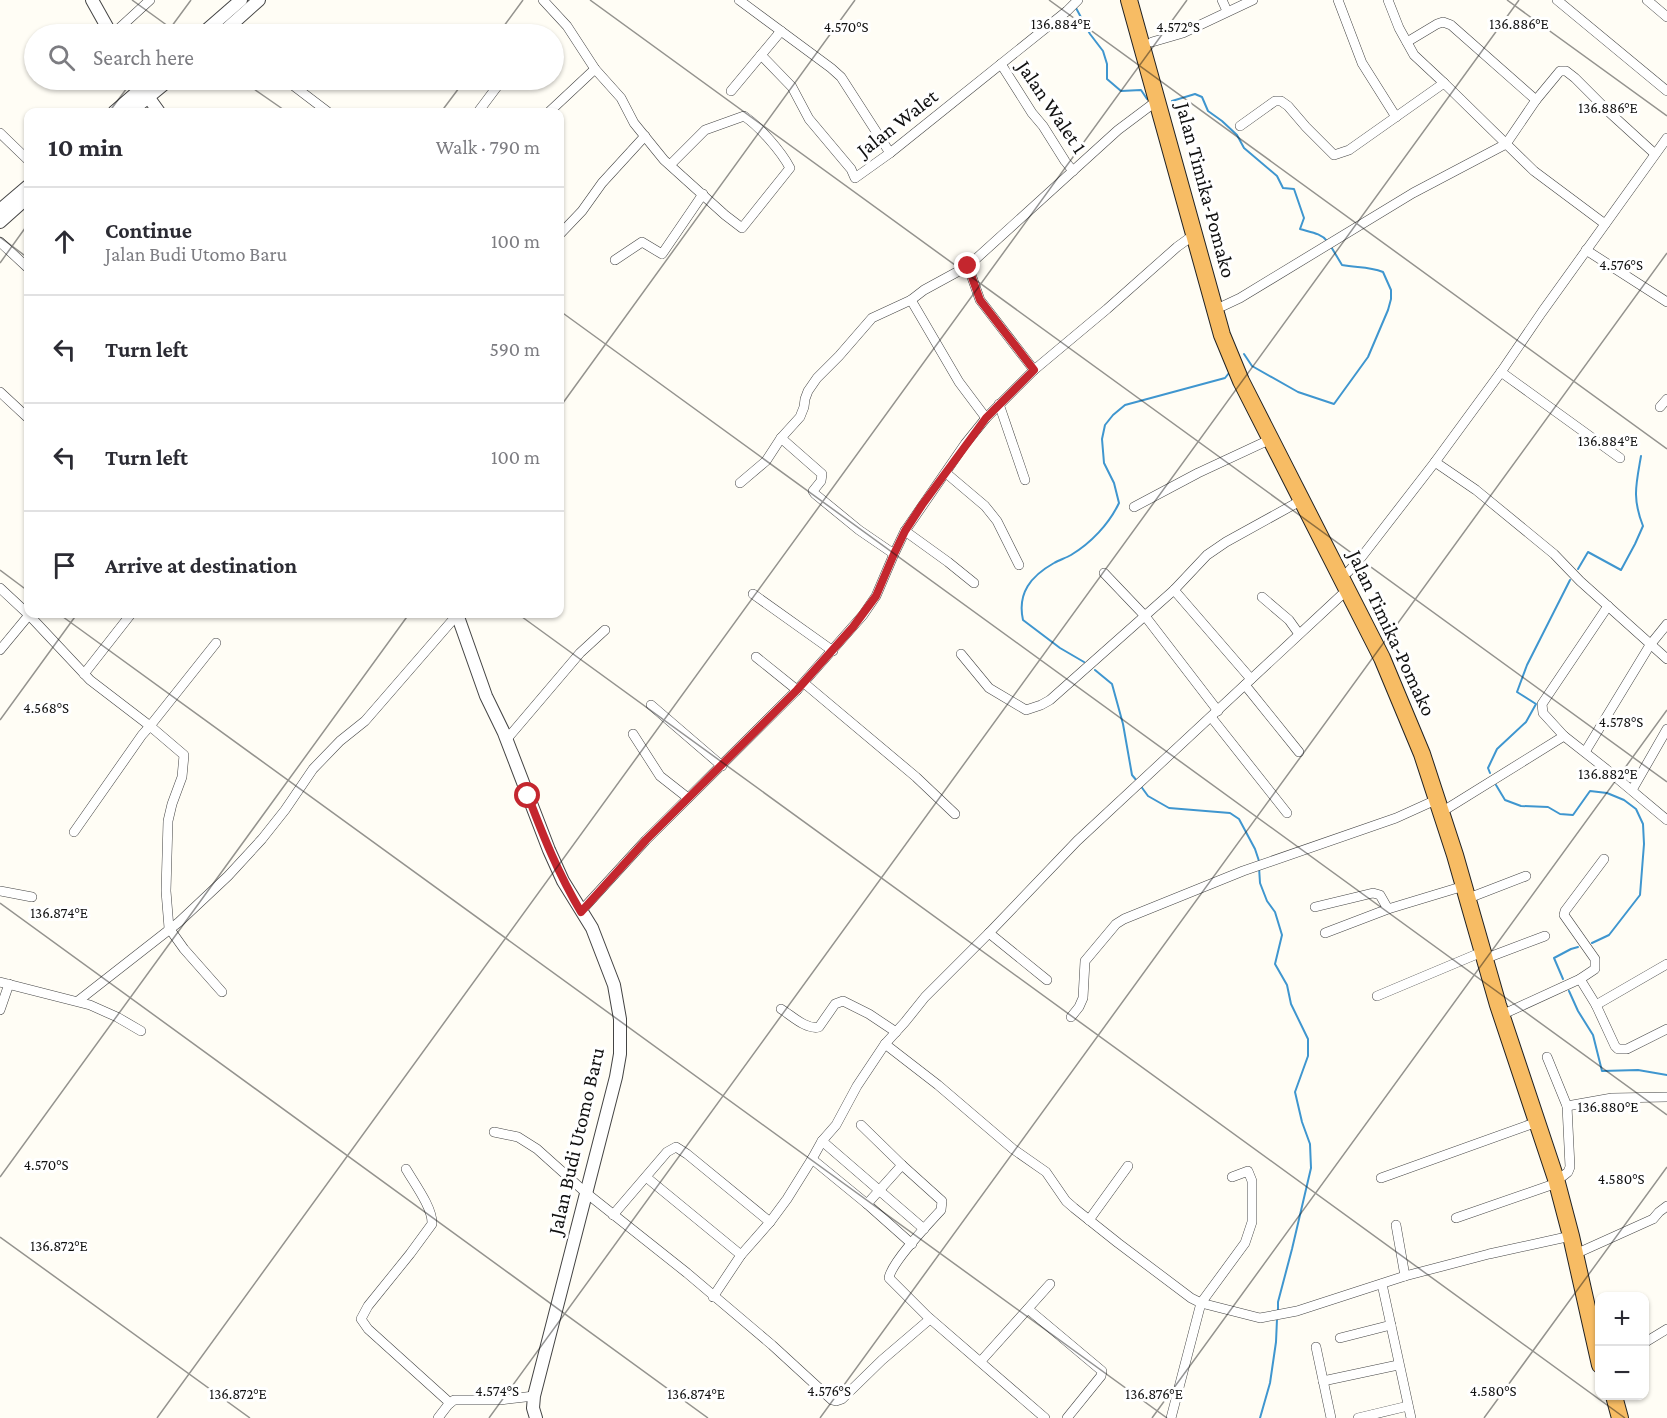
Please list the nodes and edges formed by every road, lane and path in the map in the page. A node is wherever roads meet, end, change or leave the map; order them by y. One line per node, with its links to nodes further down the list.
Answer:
1 (92, 0): 18 (street)
2 (150, 0): 19 (street)
3 (241, 0): 20 (street)
4 (259, 0): 21 (street)
5 (543, 0): 27 (street)
6 (739, 0): 22 (street)
7 (1078, 0): 26 (street, Jalan Walet)
8 (1129, 0): 36 (highway, Jalan Timika-Pomako)
9 (1139, 0): 23 (highway, Jalan Timika-Pomako)
10 (1222, 0): 16 (street)
11 (1253, 0): 16 (street)
12 (1338, 0): 44 (street)
13 (1388, 0): 24 (street)
14 (1557, 0): 35 (street)
15 (1647, 0): 17 (street)
16 (1227, 11): 23 (street)
17 (1667, 17)
18 (106, 24)
19 (123, 24)
20 (213, 24)
21 (236, 24)
22 (781, 31): 25 (street); 51 (street)
23 (1152, 42): 48 (highway, Jalan Timika-Pomako)
24 (1407, 42): 28 (street); 37 (street)
25 (761, 55): 34 (street); 51 (street, Jalan Walet)
26 (1001, 64): 51 (street, Jalan Walet); 55 (street, Jalan Walet 1)
27 (595, 69): 43 (street); 47 (street)
28 (1444, 84): 44 (street); 50 (street)
29 (139, 90): 38 (street)
30 (142, 90): 39 (street)
31 (146, 90): 40 (street)
32 (299, 90): 41 (street)
33 (494, 90): 42 (street)
34 (731, 91)
35 (1667, 91)
36 (1158, 100): 48 (highway, Jalan Timika-Pomako); 55 (street)
37 (1536, 100): 50 (street); 52 (street)
38 (119, 108)
39 (132, 108)
40 (157, 108)
41 (322, 108)
42 (481, 108)
43 (553, 108)
44 (1396, 117): 45 (street)
45 (1240, 126)
46 (0, 133): 53 (street)
47 (645, 136): 54 (street); 62 (street)
48 (1172, 136): 63 (highway, Jalan Timika-Pomako); 71 (highway, Jalan Timika-Pomako)
49 (1667, 138): 52 (street)
50 (1506, 144): 61 (street); 71 (street)
51 (890, 153)
52 (1655, 154): 61 (street)
53 (24, 156)
54 (670, 165): 57 (street); 57 (street)
55 (1073, 171): 68 (street)
56 (24, 194): 59 (street)
57 (703, 194): 66 (street)
58 (24, 195): 60 (street)
59 (1, 206)
60 (0, 222)
61 (1605, 224): 65 (street)
62 (564, 230)
63 (1195, 234): 72 (street); 81 (highway, Jalan Timika-Pomako)
64 (0, 243): 67 (street)
65 (1586, 250): 70 (street); 73 (street)
66 (615, 260)
67 (24, 264)
68 (968, 266): 69 (street); 72 (street)
69 (910, 300): 79 (street); 80 (street)
70 (1667, 302)
71 (1223, 306): 92 (highway, Jalan Timika-Pomako)
72 (1034, 370): 76 (street)
73 (1501, 372): 82 (street); 83 (street)
74 (0, 392): 78 (street)
75 (1667, 399): 77 (street)
76 (999, 404): 79 (street); 85 (street)
77 (1660, 407)
78 (24, 414)
79 (986, 418): 84 (street)
80 (781, 438): 86 (street); 90 (street)
81 (1271, 439): 87 (highway, Jalan Timika-Pomako); 88 (street)
82 (1620, 458)
83 (1435, 462): 92 (street); 100 (street)
84 (946, 473): 89 (street); 91 (street)
85 (1026, 480)
86 (740, 483)
87 (1302, 500): 96 (highway, Jalan Timika-Pomako); 97 (street)
88 (1134, 507)
89 (905, 531): 90 (street); 94 (street)
90 (894, 554): 114 (street)
91 (1019, 565)
92 (1348, 572): 133 (highway, Jalan Timika-Pomako)
93 (1104, 573): 102 (street)
94 (974, 583)
95 (0, 588): 101 (street)
96 (1348, 589): 110 (street); 133 (highway, Jalan Timika-Pomako)
97 (1174, 590): 102 (street); 119 (street)
98 (753, 594): 114 (street)
99 (1262, 597): 110 (street)
100 (1608, 606): 112 (street); 126 (street)
101 (24, 610)
102 (1145, 616): 115 (street); 122 (street)
103 (27, 618): 113 (street)
104 (32, 618): 118 (street)
105 (128, 618): 118 (street)
106 (454, 618): 146 (street)
107 (458, 618): 127 (street, Jalan Budi Utomo Baru)
108 (1667, 624): 112 (street)
109 (605, 630): 127 (street)
110 (1299, 634): 119 (street)
111 (216, 643): 123 (street)
112 (1650, 645): 117 (street); 129 (street)
113 (0, 650)
114 (833, 651): 120 (street)
115 (961, 654)
116 (756, 657): 120 (street)
117 (1667, 659)
118 (84, 674): 123 (street)
119 (1248, 682): 122 (street); 128 (street)
120 (801, 686): 130 (street); 135 (street)
121 (651, 705): 130 (street)
122 (1215, 714): 134 (street); 147 (street)
123 (150, 726): 137 (street); 146 (street)
124 (1667, 729): 131 (street)
125 (633, 734): 132 (street)
126 (1564, 736): 129 (street); 133 (street)
127 (506, 740): 145 (street, Jalan Budi Utomo Baru)
128 (1299, 752)
129 (1585, 752): 131 (street)
130 (722, 766): 132 (street)
131 (1632, 790): 136 (street)
132 (688, 798): 145 (street)
133 (1443, 803): 141 (highway, Jalan Timika-Pomako); 162 (street)
134 (1287, 813)
135 (955, 814)
136 (1667, 820)
137 (74, 832)
138 (1604, 859): 152 (street)
139 (1526, 876): 141 (street)
140 (0, 891): 142 (street)
141 (1469, 891): 144 (street); 150 (highway, Jalan Timika-Pomako)
142 (33, 897)
143 (1315, 908): 144 (street)
144 (1388, 909): 148 (street)
145 (581, 912): 183 (street, Jalan Budi Utomo Baru)
146 (169, 928): 155 (street); 157 (street)
147 (989, 933): 153 (street); 165 (street)
148 (1325, 933)
149 (1545, 936): 150 (street)
150 (1487, 954): 156 (street); 161 (highway, Jalan Timika-Pomako); 170 (highway, Jalan Timika-Pomako)
151 (1667, 964): 158 (street)
152 (1580, 979): 158 (street); 161 (street)
153 (1047, 980)
154 (4, 983): 157 (street); 160 (street)
155 (222, 992)
156 (1377, 996)
157 (78, 1001): 164 (street)
158 (1596, 1005): 163 (street)
159 (781, 1009): 165 (street)
160 (0, 1010)
161 (1508, 1012): 181 (highway, Jalan Timika-Pomako)
162 (1071, 1017)
163 (1667, 1029)
164 (141, 1031)
165 (896, 1032): 166 (street)
166 (885, 1044): 173 (street); 188 (street)
167 (1547, 1057): 169 (street)
168 (1667, 1097): 169 (street)
169 (1567, 1106): 181 (street)
170 (1537, 1122): 180 (street); 181 (highway, Jalan Timika-Pomako)
171 (861, 1125): 175 (street)
172 (494, 1132): 183 (street)
173 (822, 1141): 174 (street); 182 (street)
174 (812, 1159): 184 (street); 189 (street)
175 (902, 1165): 182 (street); 191 (street)
176 (1128, 1166): 188 (street)
177 (406, 1169): 217 (street)
178 (646, 1176): 186 (street); 189 (street); 195 (street)
179 (1232, 1177): 201 (street)
180 (1381, 1179)
181 (1560, 1180): 187 (street); 192 (highway, Jalan Timika-Pomako); 194 (highway, Jalan Timika-Pomako)
182 (879, 1191): 184 (street); 191 (street)
183 (585, 1192): 186 (street); 214 (street, Jalan Budi Utomo Baru)
184 (867, 1204): 193 (street)
185 (1667, 1206): 194 (street)
186 (613, 1215): 200 (street)
187 (1456, 1218)
188 (1089, 1220): 201 (street)
189 (770, 1222): 195 (street)
190 (1396, 1225): 196 (street)
191 (924, 1229): 193 (street)
192 (1571, 1236): 196 (street); 199 (highway, Jalan Timika-Pomako)
193 (912, 1244): 203 (street)
194 (1582, 1251): 199 (highway, Jalan Timika-Pomako)
195 (741, 1255): 200 (street)
196 (1404, 1276): 198 (street)
197 (1050, 1284): 202 (street)
198 (1382, 1284): 201 (street); 205 (street)
199 (1588, 1296): 204 (highway); 209 (highway)
200 (713, 1297): 203 (street)
201 (1201, 1303): 223 (street)
202 (1028, 1309): 211 (street); 222 (street)
203 (930, 1319): 211 (street)
204 (1595, 1321)
205 (1391, 1325): 207 (street); 212 (street)
206 (1667, 1329): 208 (street)
207 (1340, 1338)
208 (1649, 1340)
209 (1596, 1346)
210 (1316, 1347): 213 (street)
211 (981, 1361): 221 (street)
212 (1398, 1365): 213 (street); 218 (street)
213 (1323, 1381): 224 (street)
214 (534, 1396): 217 (street); 220 (street, Jalan Budi Utomo Baru)
215 (1608, 1400): 227 (highway)
216 (1615, 1400): 228 (highway)
217 (450, 1403): 219 (street)
218 (1408, 1406): 225 (street); 226 (street)
219 (438, 1418)
220 (536, 1418)
221 (1045, 1418)
222 (1067, 1418)
223 (1171, 1418)
224 (1330, 1418)
225 (1358, 1418)
226 (1411, 1418)
227 (1612, 1418)
228 (1620, 1418)

